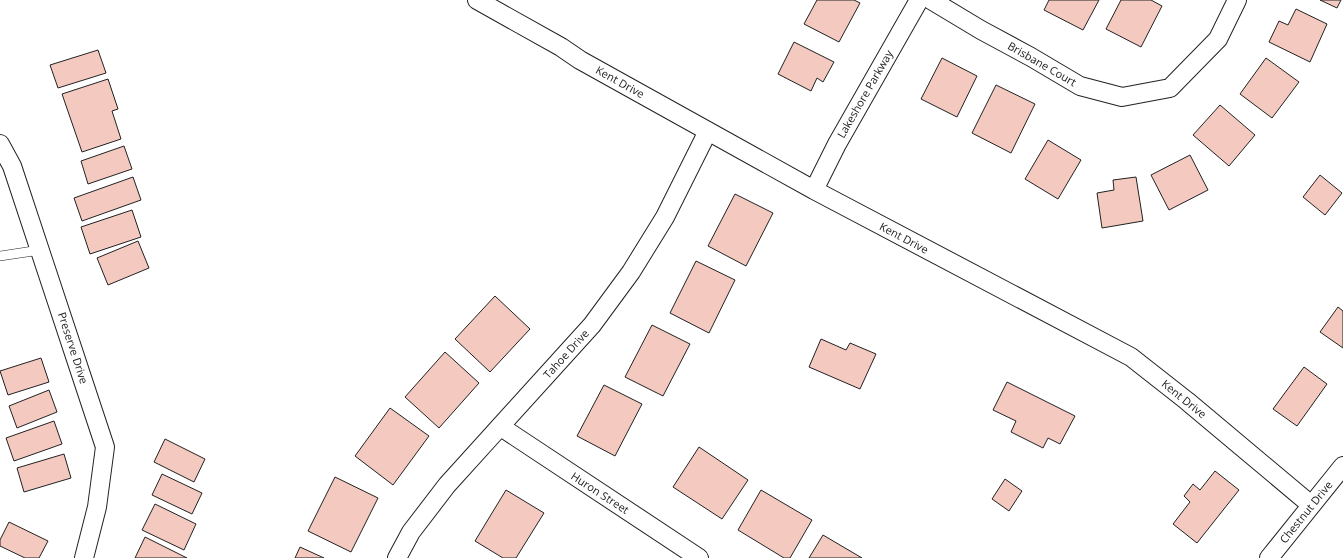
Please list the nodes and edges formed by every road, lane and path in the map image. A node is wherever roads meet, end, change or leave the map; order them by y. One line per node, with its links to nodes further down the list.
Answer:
1 (477, 0): 5 (street, Kent Drive)
2 (919, 0): 7 (street, Lakeshore Parkway)
3 (932, 0): 4 (street, Brisbane Court)
4 (1237, 0)
5 (708, 131): 7 (street, Kent Drive); 10 (street, Tahoe Drive)
6 (0, 144): 8 (street, Preserve Drive)
7 (814, 190): 12 (street, Kent Drive)
8 (40, 250): 9 (lane); 13 (street, Preserve Drive)
9 (0, 256)
10 (501, 427): 14 (street, Tahoe Drive); 15 (street, Huron Street)
11 (1343, 466): 12 (street, Chestnut Drive)
12 (1311, 505): 16 (street, Chestnut Drive)
13 (84, 558)
14 (397, 558)
15 (700, 558)
16 (1269, 558)

